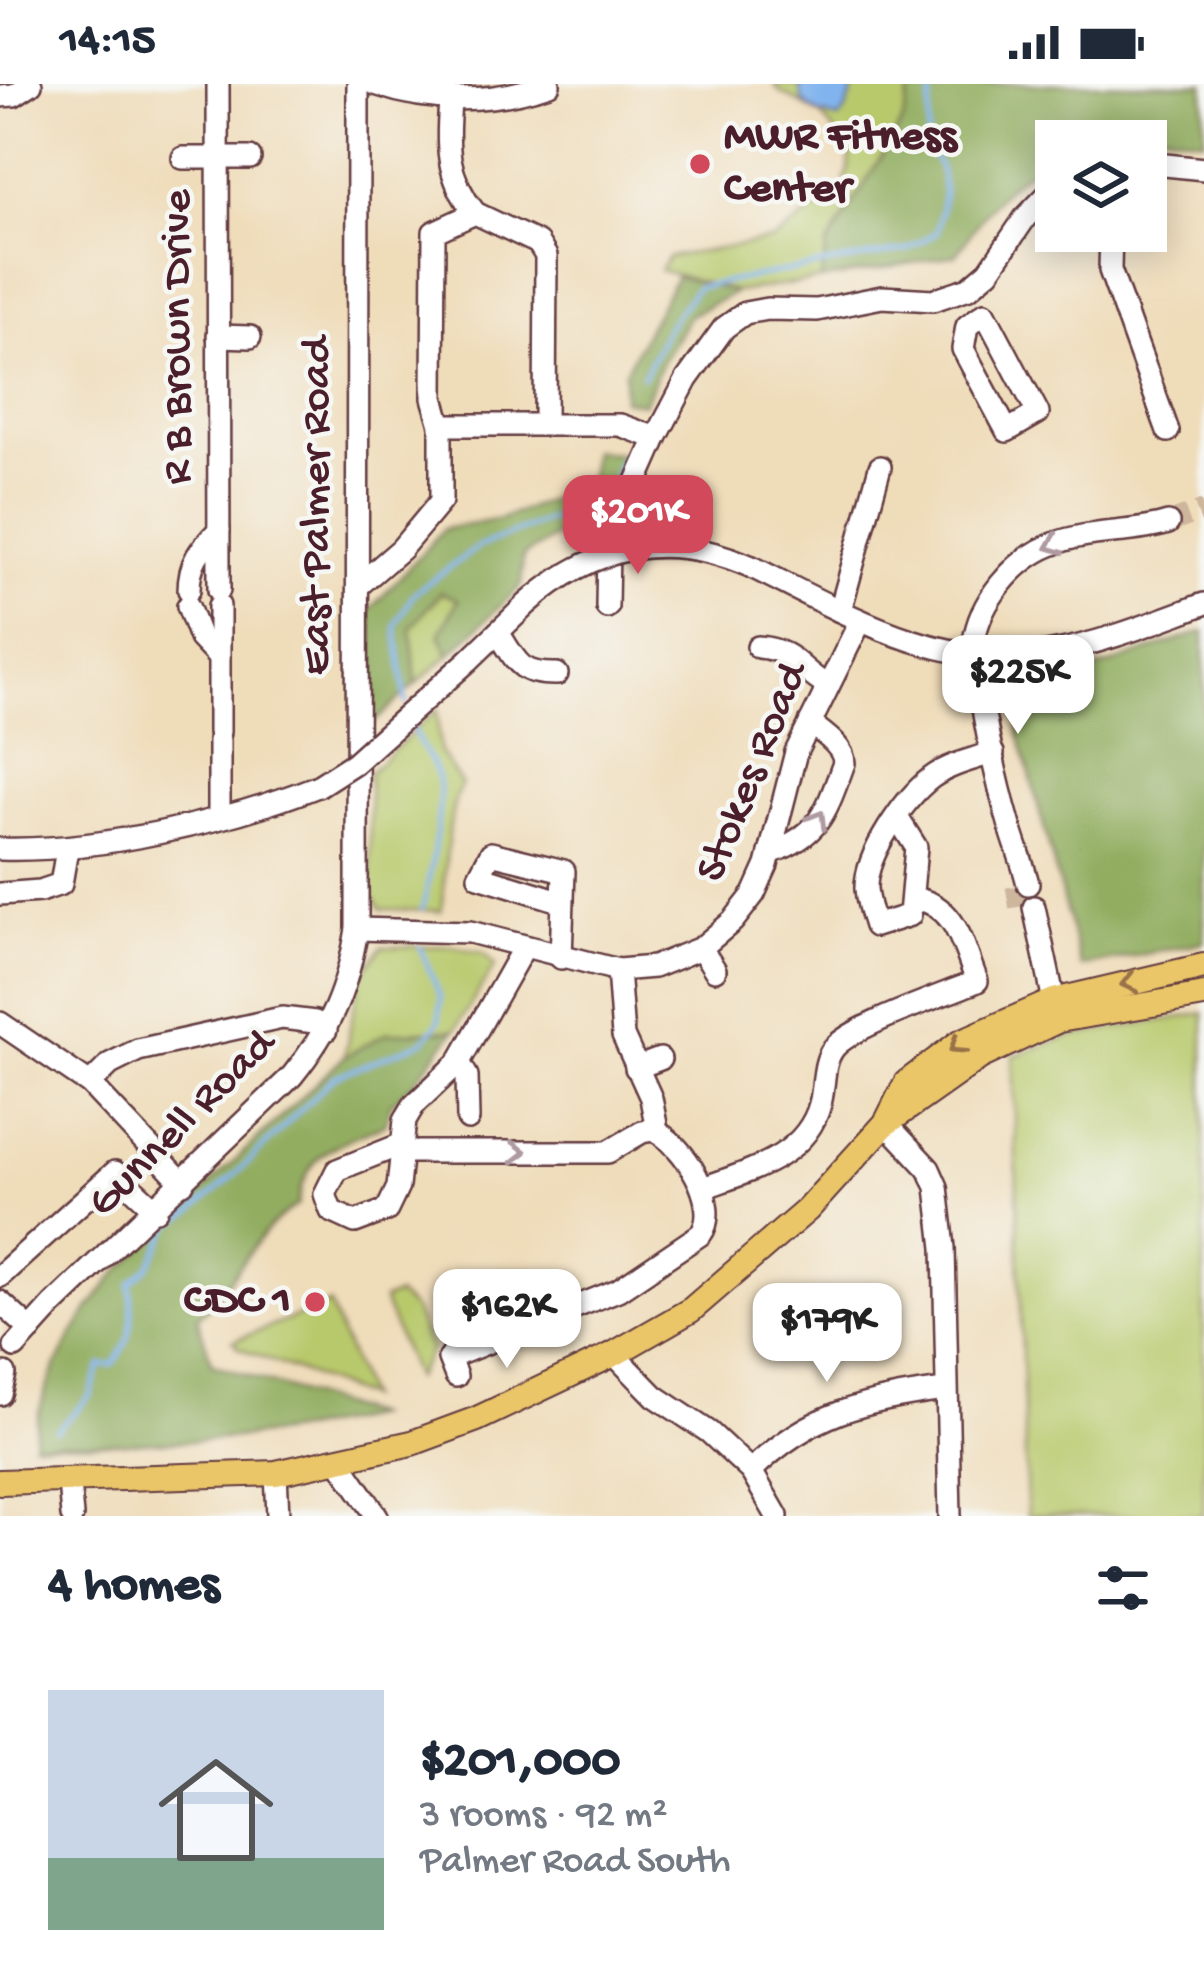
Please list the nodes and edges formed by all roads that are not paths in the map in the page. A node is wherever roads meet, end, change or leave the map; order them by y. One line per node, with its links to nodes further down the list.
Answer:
1 (31, 84): 6 (street)
2 (218, 84): 9 (street, R B Brown Drive)
3 (358, 84): 27 (street, East Palmer Road)
4 (375, 84): 7 (street)
5 (549, 84): 7 (street)
6 (0, 96)
7 (450, 100): 14 (street)
8 (183, 158): 9 (street)
9 (218, 158): 10 (street); 18 (street, R B Brown Drive)
10 (250, 158)
11 (1167, 165): 12 (street)
12 (1204, 169)
13 (1035, 207): 16 (street)
14 (475, 213): 20 (street); 21 (street)
15 (1111, 252): 22 (street)
16 (981, 280): 17 (street); 23 (street)
17 (985, 313): 17 (street)
18 (218, 336): 19 (street); 26 (street, R B Brown Drive)
19 (250, 337)
20 (545, 424): 21 (street); 23 (street)
21 (441, 425): 27 (street)
22 (1168, 430)
23 (656, 438): 29 (street)
24 (880, 467): 30 (street, Stokes Road)
25 (1168, 523): 33 (street, one-way to 33)
26 (219, 530): 34 (street, R B Brown Drive); 34 (street)
27 (358, 586): 47 (street, East Palmer Road)
28 (1204, 604): 33 (street)
29 (608, 607)
30 (850, 616): 31 (street, bridge); 33 (street); 36 (street, Stokes Road)
31 (498, 632): 35 (street); 39 (street, bridge)
32 (758, 647): 36 (street)
33 (974, 656): 38 (street)
34 (219, 658): 39 (street, R B Brown Drive)
35 (557, 674)
36 (829, 686): 37 (street, Stokes Road)
37 (810, 723): 43 (street, Stokes Road); 43 (street, one-way to 37)
38 (993, 753): 40 (street); 55 (street)
39 (219, 816): 42 (street)
40 (897, 817): 45 (street); 45 (street)
41 (0, 849): 42 (street)
42 (67, 849): 44 (street)
43 (770, 853): 49 (street, Stokes Road)
44 (0, 894)
45 (913, 898): 66 (street)
46 (563, 902): 50 (street)
47 (358, 928): 48 (street, Stokes Road); 57 (street, Gunnell Road)
48 (524, 947): 50 (street, Stokes Road); 59 (street)
49 (701, 948): 52 (street, Stokes Road); 53 (street)
50 (561, 958): 52 (street, Stokes Road)
51 (1204, 966): 55 (main road, one-way to 55)
52 (618, 970): 60 (street)
53 (716, 970)
54 (1204, 995): 55 (main road)
55 (1056, 1010): 63 (main road)
56 (4, 1029): 61 (street)
57 (326, 1030): 61 (street); 65 (street, Gunnell Road)
58 (660, 1059): 60 (street)
59 (459, 1062): 62 (street); 64 (street, one-way to 64)
60 (636, 1068): 64 (street)
61 (90, 1084): 65 (street)
62 (468, 1120)
63 (886, 1123): 71 (main road); 73 (street)
64 (657, 1130): 66 (street)
65 (183, 1183): 67 (street, Gunnell Road)
66 (703, 1187): 72 (street)
67 (156, 1210): 68 (street); 70 (street, Gunnell Road)
68 (0, 1276)
69 (0, 1302): 70 (street)
70 (16, 1337)
71 (614, 1354): 74 (main road); 75 (street)
72 (456, 1376)
73 (945, 1390): 75 (street); 83 (street)
74 (339, 1462): 76 (main road); 81 (street)
75 (751, 1471): 82 (street)
76 (276, 1473): 78 (main road); 80 (street)
77 (0, 1482): 78 (main road)
78 (70, 1482): 79 (street)
79 (72, 1516)
80 (278, 1516)
81 (377, 1516)
82 (777, 1516)
83 (950, 1516)

